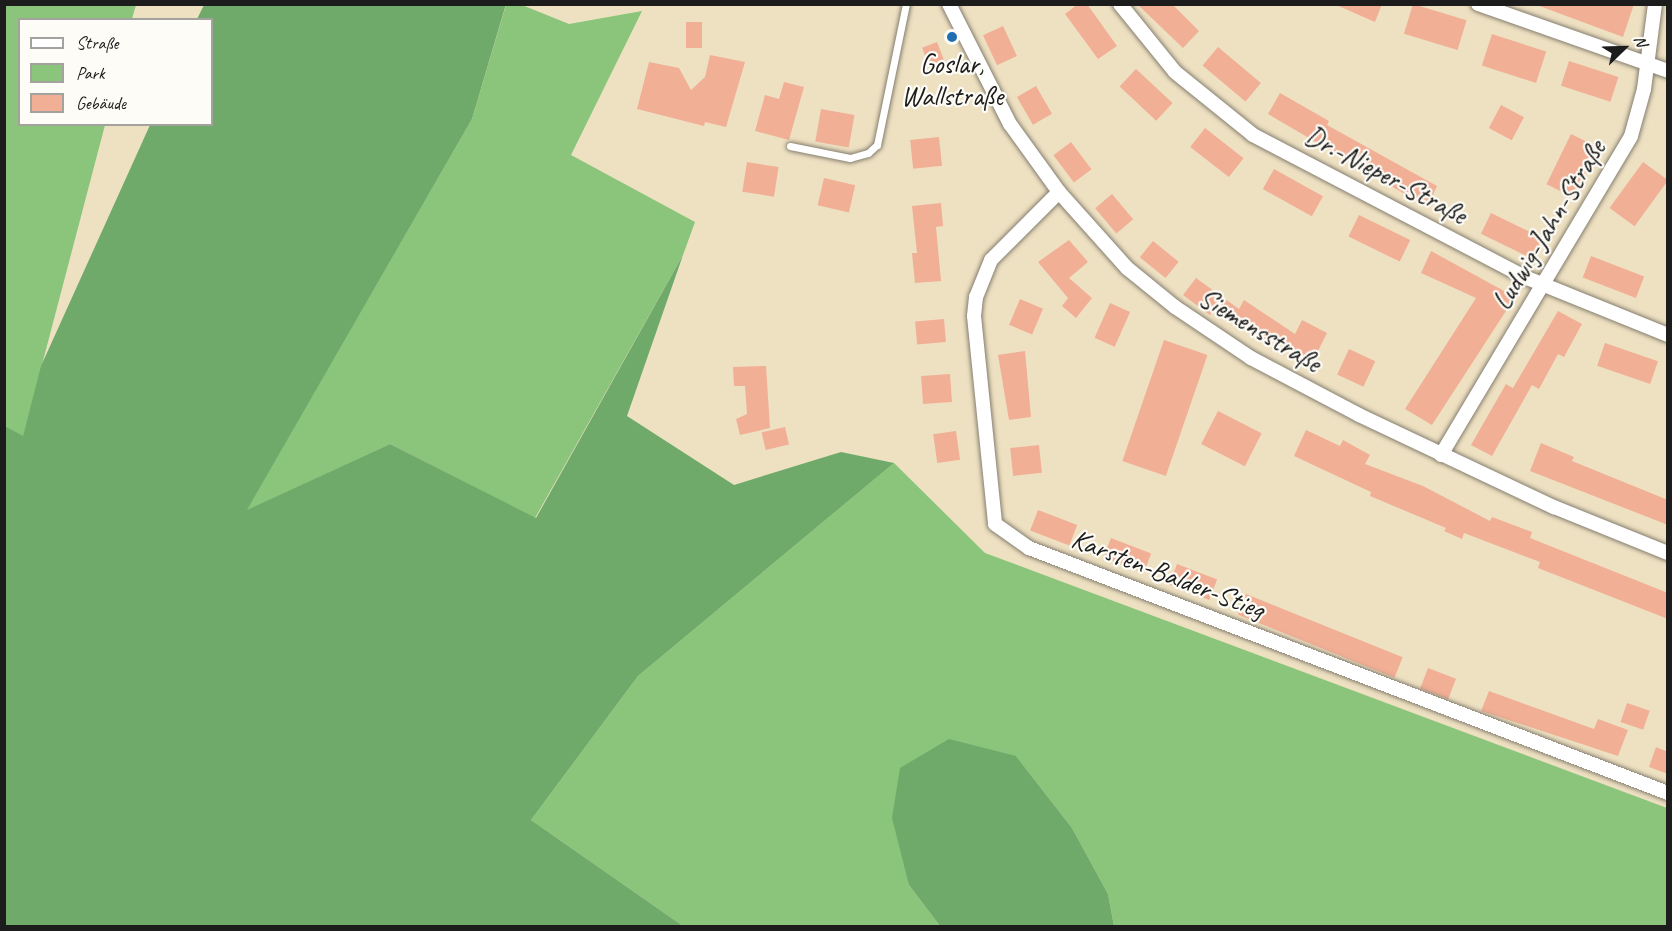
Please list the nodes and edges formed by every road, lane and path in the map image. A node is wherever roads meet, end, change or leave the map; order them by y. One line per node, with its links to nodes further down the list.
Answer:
1 (906, 4): 8 (lane)
2 (949, 4): 9 (street, Siemensstraße)
3 (1120, 4): 10 (street, Dr.-Nieper-Straße)
4 (1478, 4): 6 (street)
5 (1655, 4): 6 (street, Ludwig-Jahn-Straße)
6 (1648, 66): 7 (street); 10 (street, Ludwig-Jahn-Straße)
7 (1668, 71)
8 (790, 146)
9 (1059, 192): 12 (street, Siemensstraße); 14 (street, Karsten-Balder-Stieg)
10 (1544, 285): 11 (street, Dr.-Nieper-Straße); 12 (street, Ludwig-Jahn-Straße)
11 (1668, 334)
12 (1441, 455): 13 (street, Siemensstraße)
13 (1668, 554)
14 (1668, 793)

